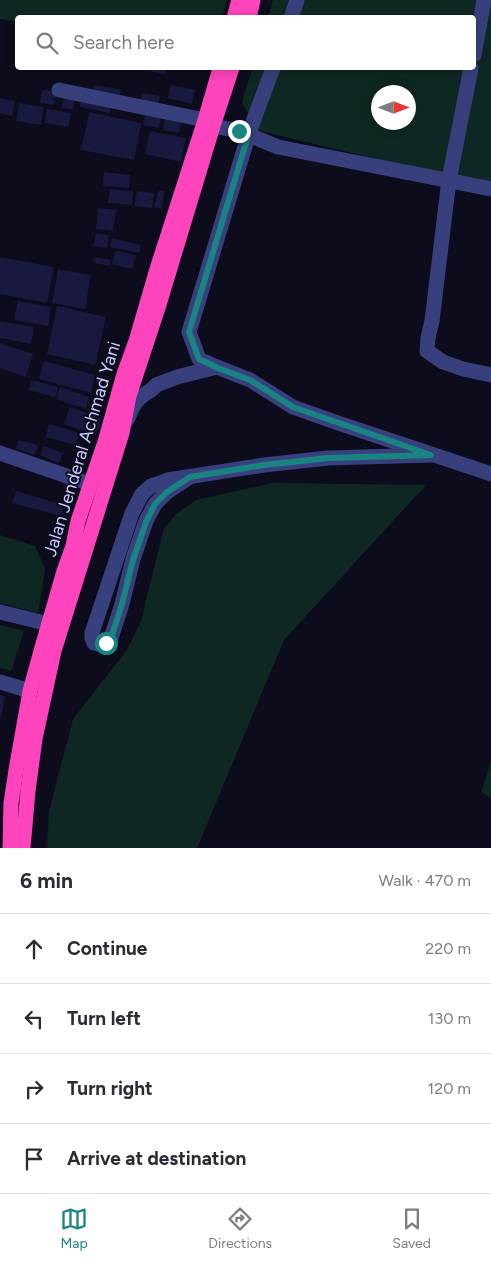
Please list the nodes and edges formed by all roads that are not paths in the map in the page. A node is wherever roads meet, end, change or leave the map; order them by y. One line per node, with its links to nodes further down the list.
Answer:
1 (239, 0): 5 (highway)
2 (253, 0): 6 (highway)
3 (297, 0): 7 (street)
4 (484, 0): 8 (street)
5 (235, 15)
6 (250, 15)
7 (292, 15)
8 (476, 44)
9 (220, 70): 14 (highway, Jalan Jenderal Achmad Yani)
10 (231, 70): 14 (highway, Jalan Jenderal Achmad Yani)
11 (272, 70): 15 (street)
12 (471, 70): 16 (street)
13 (59, 90): 14 (street)
14 (209, 122): 15 (street); 20 (highway, Jalan Jenderal Achmad Yani); 25 (highway, Jalan Jenderal Achmad Yani)
15 (248, 136): 16 (street); 18 (street)
16 (449, 180): 17 (street); 19 (street)
17 (491, 189)
18 (218, 368): 20 (street); 22 (street)
19 (491, 374)
20 (122, 433): 31 (highway, Jalan Jenderal Achmad Yani)
21 (0, 453): 25 (street)
22 (431, 455): 23 (street); 24 (street)
23 (491, 474)
24 (190, 477): 24 (street)
25 (90, 484): 27 (highway, Jalan Jenderal Achmad Yani)
26 (0, 612): 27 (street)
27 (49, 624): 29 (highway, Jalan Jenderal Achmad Yani)
28 (0, 682): 29 (street)
29 (30, 691): 30 (highway, Jalan Jenderal Achmad Yani)
30 (6, 803): 31 (highway, Jalan Jenderal Achmad Yani)
31 (17, 844)

